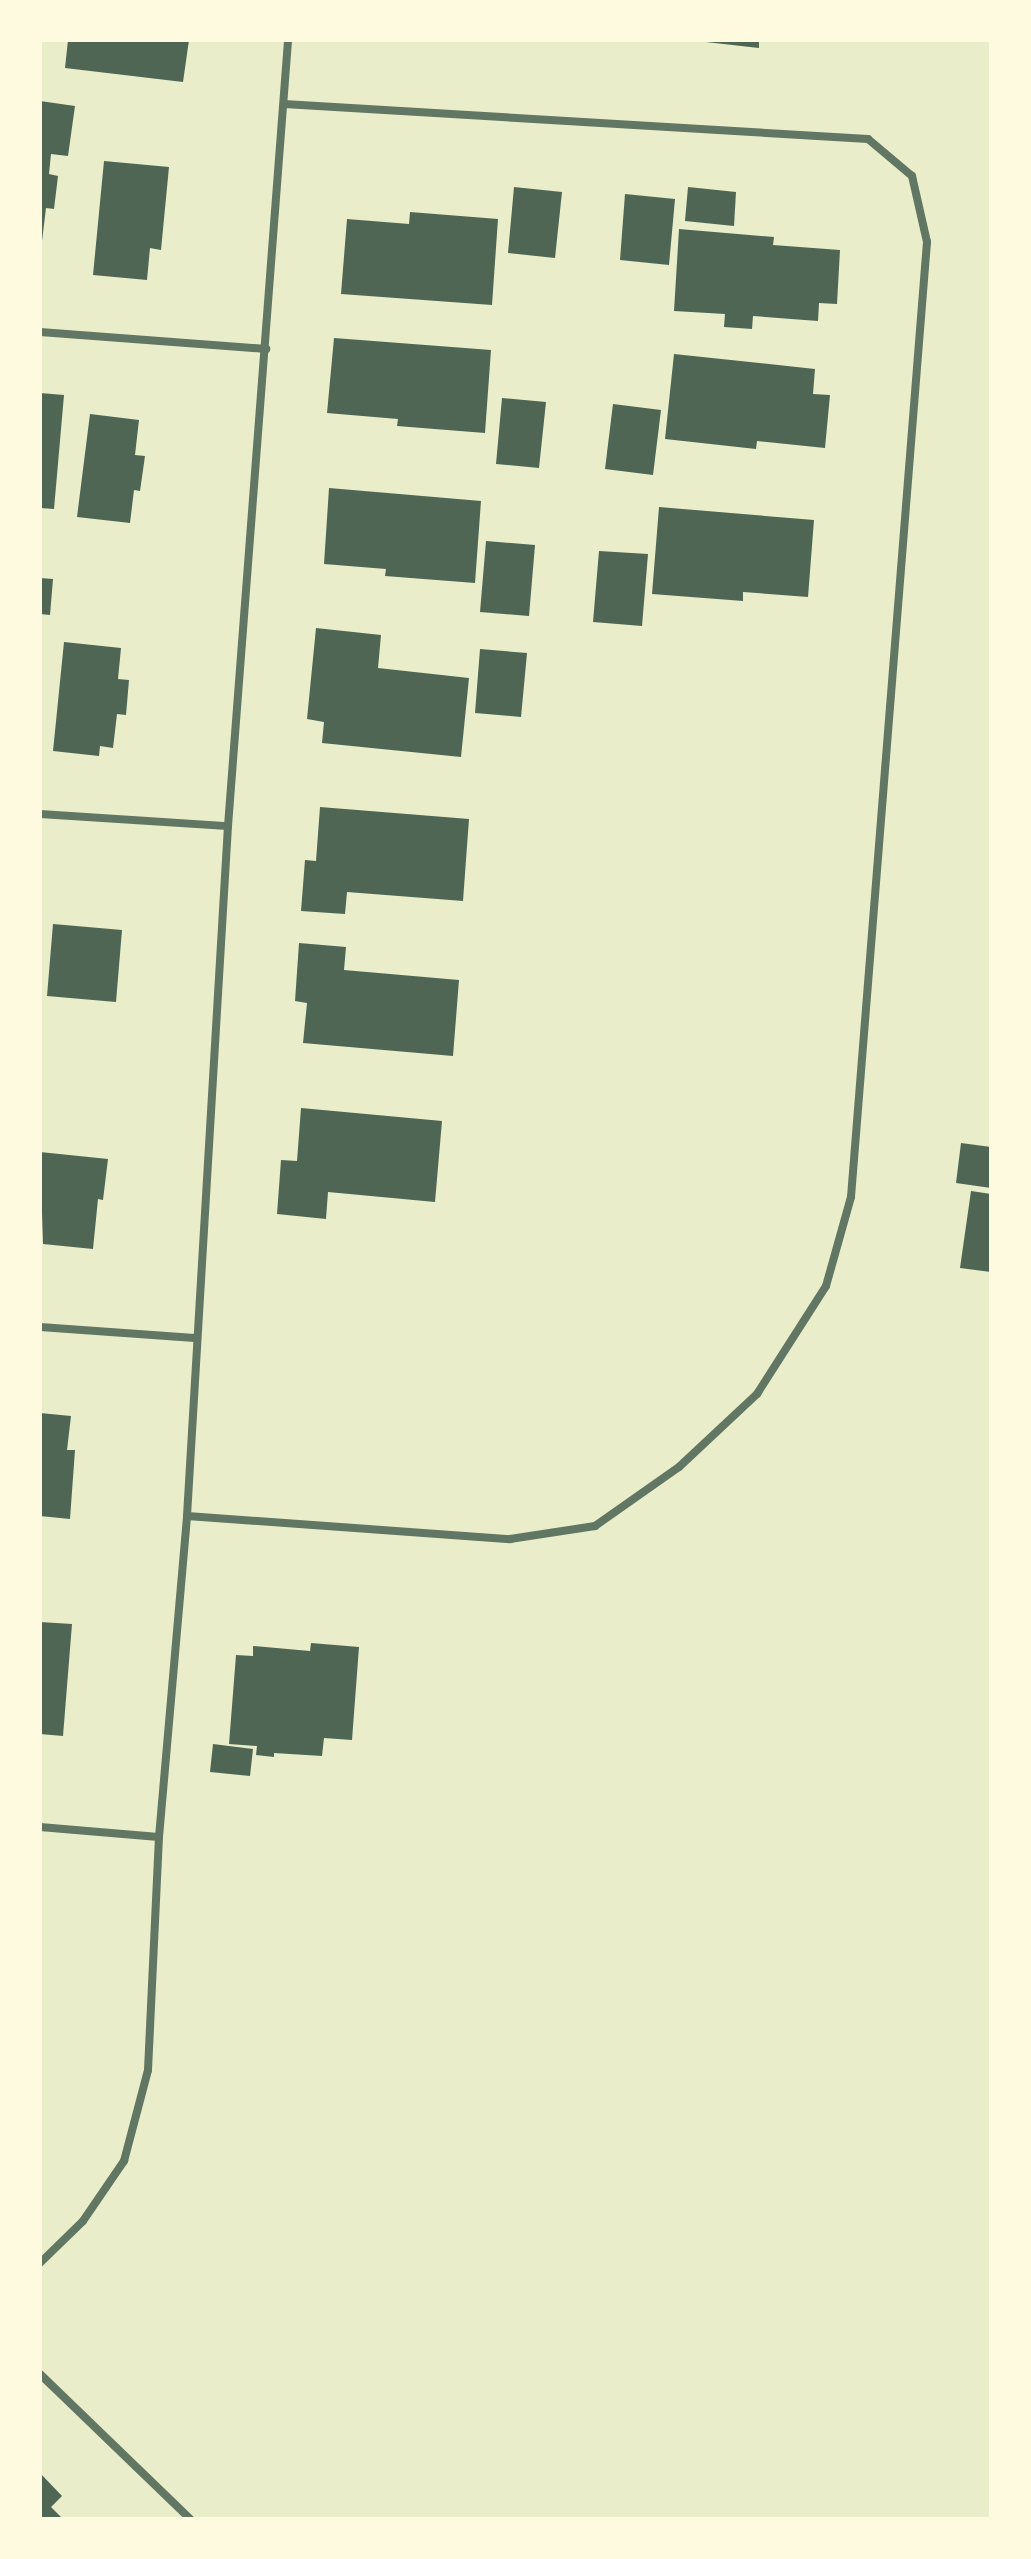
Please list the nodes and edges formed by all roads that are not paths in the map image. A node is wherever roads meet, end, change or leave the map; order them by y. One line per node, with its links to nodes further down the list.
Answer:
1 (288, 40): 2 (street)
2 (284, 104): 4 (street); 9 (street)
3 (40, 332): 4 (street)
4 (266, 349): 6 (street)
5 (40, 814): 6 (street)
6 (228, 826): 8 (street)
7 (40, 1327): 8 (street)
8 (195, 1338): 9 (street)
9 (187, 1516): 11 (street)
10 (40, 1827): 11 (street)
11 (159, 1837): 12 (street)
12 (40, 2263)
13 (40, 2374): 14 (street)
14 (190, 2519)

